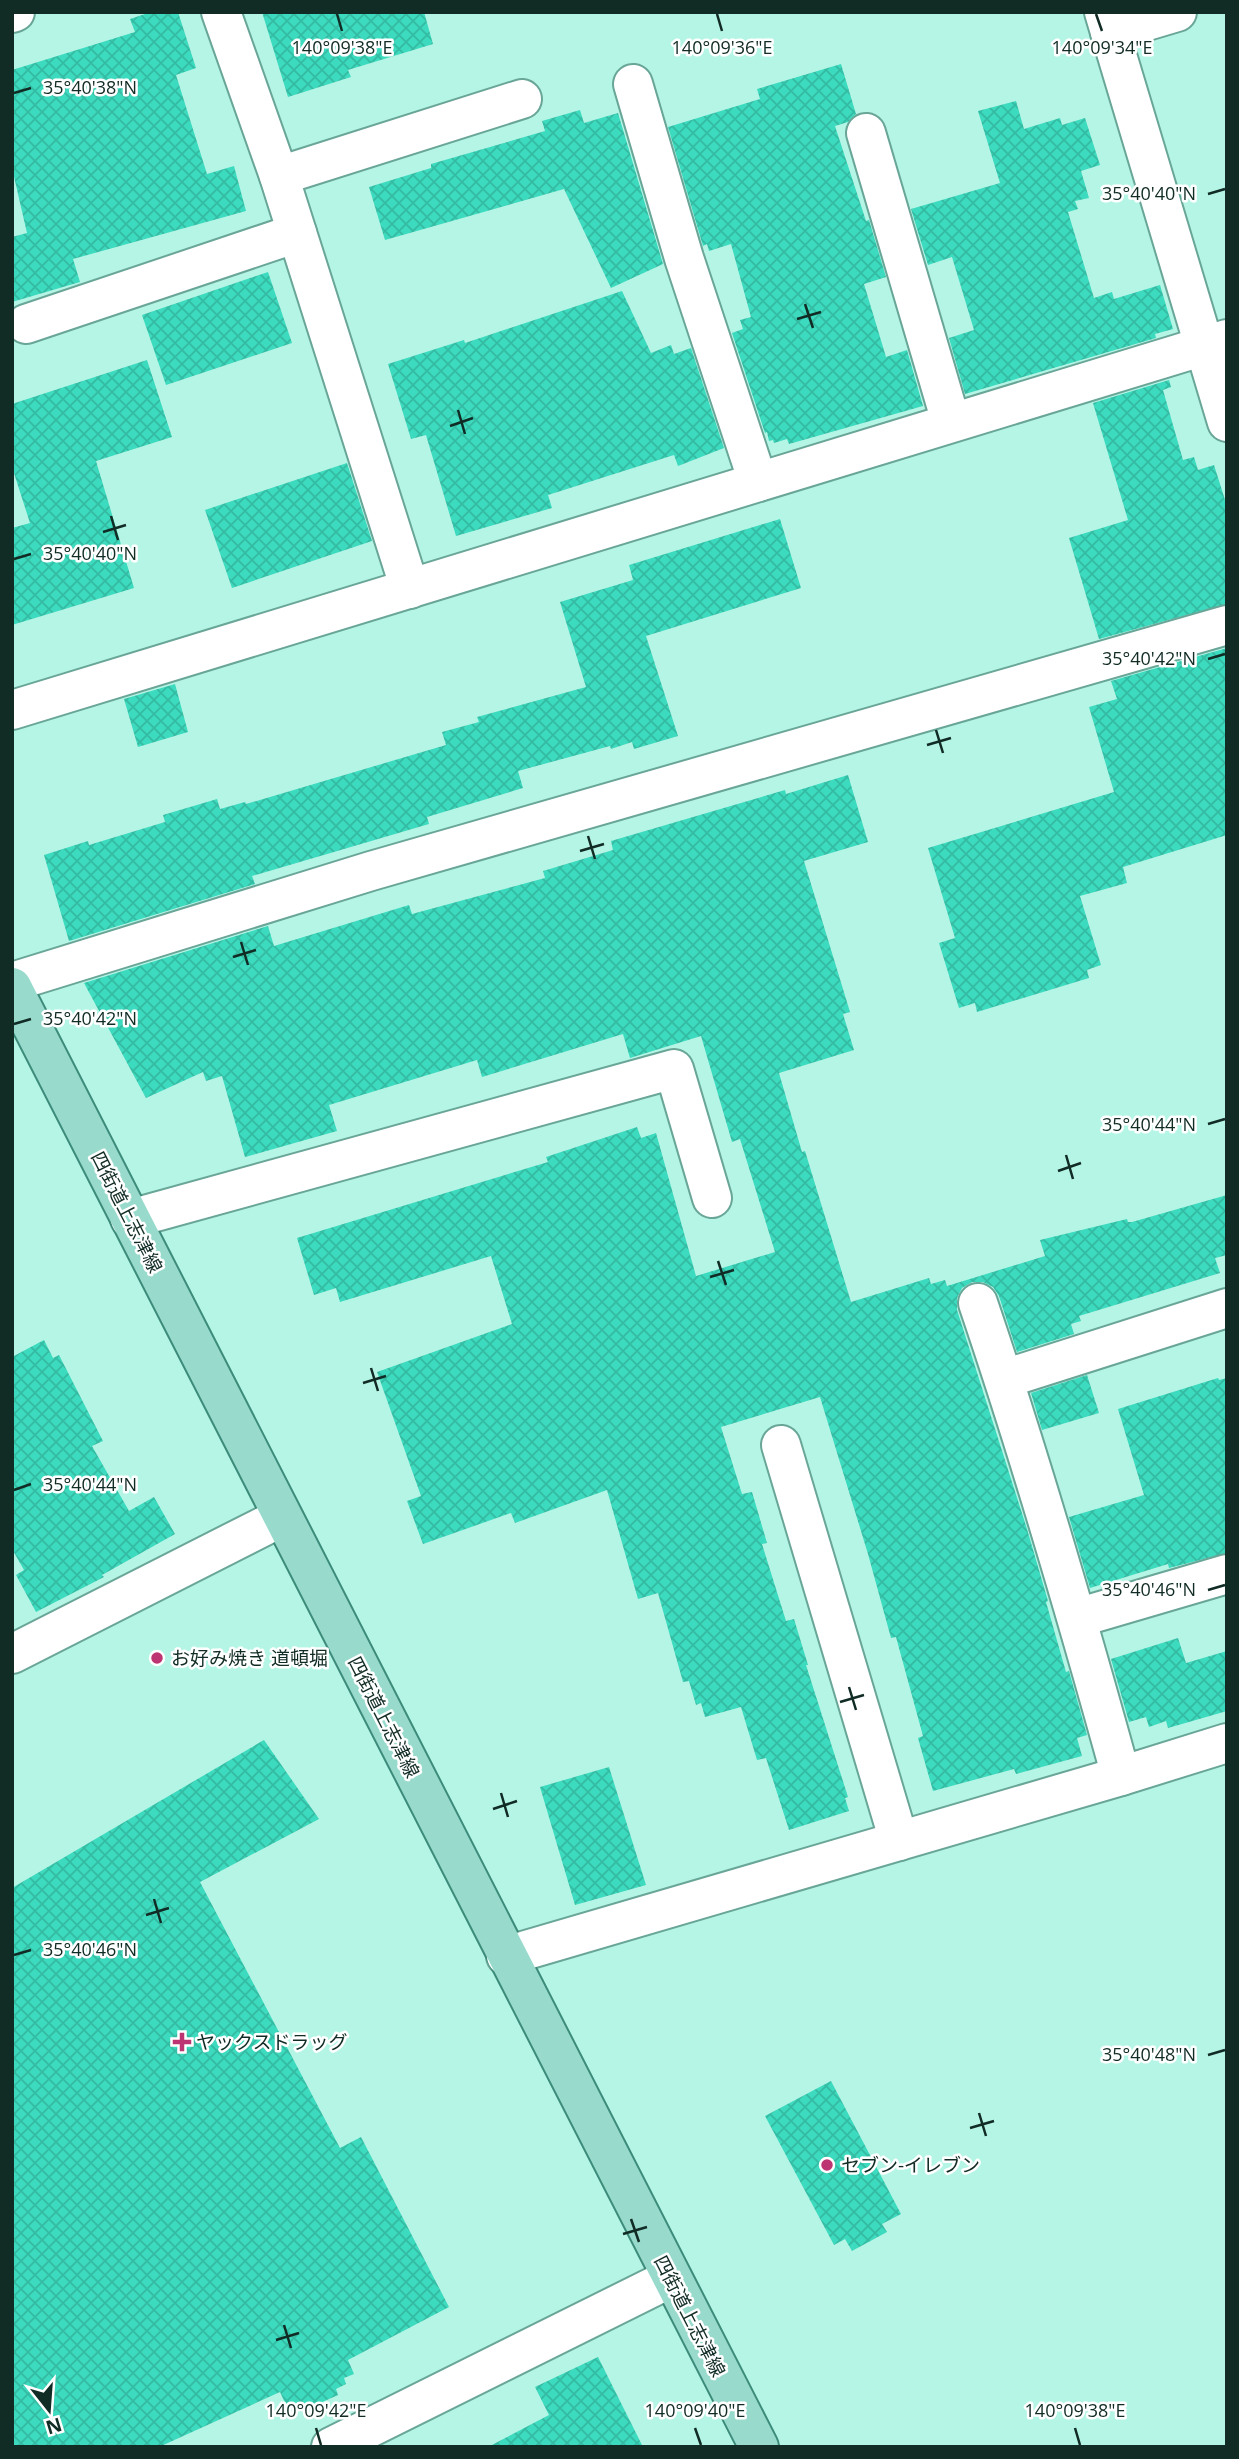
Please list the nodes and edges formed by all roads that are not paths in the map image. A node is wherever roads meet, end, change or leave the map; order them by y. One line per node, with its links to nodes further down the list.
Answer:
1 (221, 12): 7 (street)
2 (1177, 12): 3 (street)
3 (1107, 22): 10 (street)
4 (633, 84): 13 (street)
5 (522, 99): 7 (street)
6 (866, 133): 11 (street)
7 (279, 176): 8 (street)
8 (297, 233): 9 (street); 14 (street)
9 (26, 324)
10 (1215, 343): 11 (street); 12 (street)
11 (951, 422): 13 (street)
12 (1227, 422)
13 (758, 482): 14 (street)
14 (410, 589): 16 (street)
15 (1227, 625): 17 (street)
16 (12, 710)
17 (12, 984): 19 (main road, 四街道上志津線)
18 (712, 1198): 19 (street)
19 (130, 1219): 24 (main road, 四街道上志津線)
20 (978, 1303): 22 (street)
21 (1227, 1308): 22 (street)
22 (1003, 1379): 26 (street)
23 (781, 1445): 30 (street)
24 (282, 1517): 27 (street); 31 (main road, 四街道上志津線)
25 (1227, 1574): 26 (street)
26 (1077, 1618): 29 (street)
27 (14, 1648)
28 (1227, 1743): 29 (street)
29 (1121, 1776): 30 (street)
30 (900, 1841): 31 (street)
31 (506, 1956): 32 (main road, 四街道上志津線)
32 (671, 2278): 33 (street); 34 (main road, 四街道上志津線)
33 (331, 2447)
34 (759, 2447)

